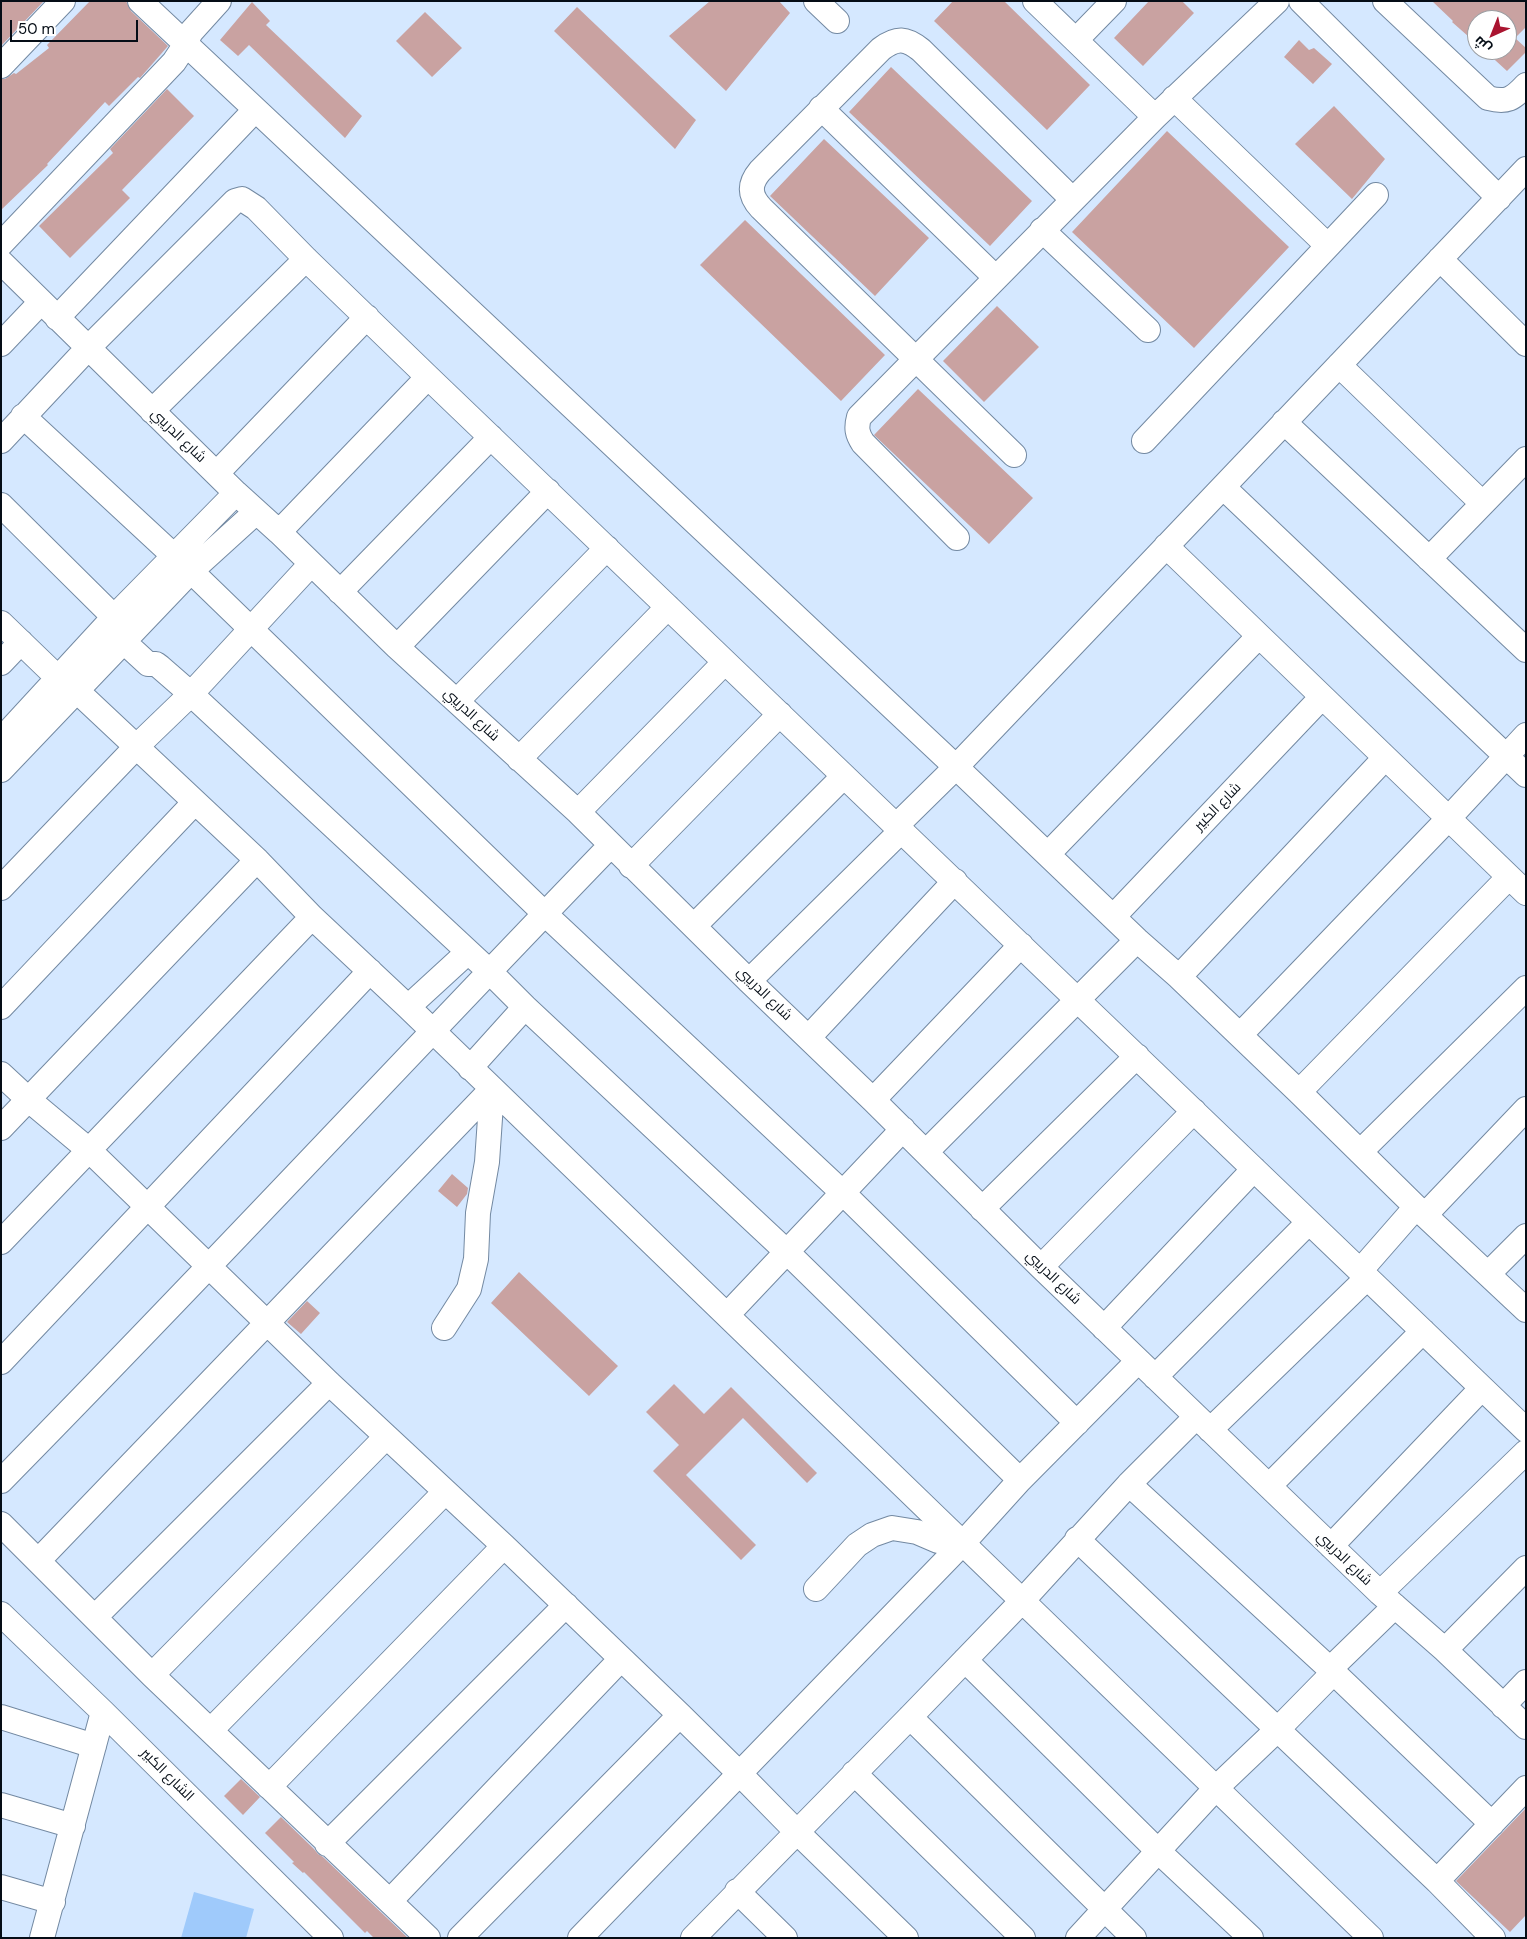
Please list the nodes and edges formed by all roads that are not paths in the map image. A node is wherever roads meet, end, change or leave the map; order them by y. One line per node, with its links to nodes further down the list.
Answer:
1 (63, 1): 13 (street)
2 (140, 1): 12 (street)
3 (219, 1): 12 (street)
4 (816, 1): 10 (street)
5 (1114, 1): 11 (street)
6 (1277, 1): 15 (street)
7 (1300, 1): 21 (street)
8 (1386, 1): 14 (street)
9 (1040, 3): 11 (street)
10 (837, 22)
11 (1076, 40): 18 (street)
12 (185, 44): 17 (street); 24 (street)
13 (1, 66)
14 (1526, 85)
15 (1174, 98): 18 (street); 25 (street)
16 (821, 108): 22 (street); 29 (street); 36 (street)
17 (255, 110): 30 (street); 86 (street)
18 (1155, 117): 22 (street)
19 (1526, 169): 21 (street)
20 (1376, 195): 25 (street)
21 (1498, 198): 27 (street)
22 (1072, 199): 23 (street)
23 (1042, 230): 29 (street); 32 (street)
24 (1, 244)
25 (1328, 246): 44 (street)
26 (306, 259): 31 (street); 35 (street); 39 (street)
27 (1440, 260): 34 (street); 37 (street)
28 (1, 262): 30 (street, شارع الدريبي)
29 (995, 277): 36 (street)
30 (49, 310): 33 (street); 35 (street, شارع الدريبي)
31 (367, 318): 38 (street); 47 (street)
32 (1148, 330)
33 (1, 344)
34 (1526, 344)
35 (88, 348): 39 (street, شارع الدريبي); 40 (street)
36 (914, 359): 45 (street); 55 (street)
37 (1339, 365): 41 (street); 51 (street)
38 (428, 377): 42 (street); 54 (street)
39 (152, 411): 47 (street, شارع الدريبي)
40 (23, 416): 43 (street); 58 (street)
41 (1284, 422): 48 (street); 59 (street)
42 (491, 436): 49 (street); 62 (street)
43 (1, 441)
44 (1144, 441)
45 (1014, 455)
46 (1526, 459): 51 (street)
47 (217, 473): 50 (street, شارع الدريبي)
48 (1223, 487): 56 (street); 83 (street)
49 (548, 491): 57 (street); 70 (street)
50 (236, 494): 53 (street, شارع الدريبي); 58 (street)
51 (1482, 503): 59 (street)
52 (1, 505): 64 (street)
53 (256, 512): 54 (street, شارع الدريبي); 61 (street)
54 (279, 532): 60 (street, شارع الدريبي)
55 (957, 538)
56 (1166, 546): 67 (street); 86 (street)
57 (607, 548): 63 (street); 78 (street)
58 (173, 555): 64 (street)
59 (1429, 559): 71 (street)
60 (311, 564): 62 (street, شارع الدريبي); 66 (street)
61 (192, 571): 66 (street); 68 (street)
62 (340, 592): 70 (street, شارع الدريبي)
63 (668, 607): 72 (street); 85 (street)
64 (114, 617): 74 (street)
65 (1, 623): 69 (street)
66 (250, 629): 76 (street); 102 (street)
67 (1259, 636): 77 (street); 95 (street)
68 (123, 641): 75 (street); 76 (street)
69 (21, 642): 73 (street); 74 (street)
70 (397, 647): 78 (street, شارع الدريبي)
71 (1526, 650)
72 (725, 662): 79 (street); 91 (street)
73 (1, 663)
74 (57, 677): 81 (street)
75 (77, 691): 82 (street); 87 (street)
76 (191, 694): 82 (street); 108 (street)
77 (1322, 698): 84 (street); 104 (street, شارع الكبير)
78 (457, 701): 85 (street, شارع الدريبي)
79 (780, 714): 89 (street); 97 (street)
80 (1526, 735): 83 (street)
81 (1, 740)
82 (137, 746): 90 (street); 100 (street)
83 (1506, 755): 88 (street); 92 (street)
84 (1385, 758): 92 (street); 111 (street)
85 (520, 759): 91 (street, شارع الدريبي)
86 (956, 767): 93 (street); 95 (street)
87 (1, 770)
88 (1526, 775)
89 (844, 776): 93 (street); 105 (street)
90 (195, 802): 96 (street); 115 (street)
91 (578, 812): 94 (street, شارع الدريبي)
92 (1448, 818): 98 (street); 119 (street)
93 (898, 829): 99 (street); 112 (street)
94 (611, 845): 97 (street, شارع الدريبي); 102 (street)
95 (1048, 854): 104 (street)
96 (257, 860): 103 (street); 126 (street)
97 (632, 866): 105 (street, شارع الدريبي)
98 (1509, 877): 101 (street); 125 (street)
99 (954, 881): 107 (street); 120 (street)
100 (1, 888)
101 (1526, 893)
102 (545, 914): 110 (street); 136 (street)
103 (312, 916): 109 (street); 132 (street)
104 (1113, 917): 106 (street)
105 (694, 926): 112 (street, شارع الدريبي)
106 (1137, 940): 111 (street); 114 (street)
107 (1021, 945): 114 (street); 127 (street)
108 (468, 952): 110 (street); 116 (street)
109 (370, 971): 116 (street); 137 (street)
110 (489, 971): 117 (street); 118 (street)
111 (1179, 977): 119 (street)
112 (749, 981): 120 (street, شارع الدريبي)
113 (1526, 988): 134 (street)
114 (1078, 1000): 121 (street); 133 (street)
115 (1, 1007)
116 (408, 1007): 118 (street)
117 (525, 1007): 122 (street); 143 (street)
118 (433, 1031): 122 (street); 144 (street)
119 (1240, 1035): 125 (street)
120 (809, 1038): 127 (street, شارع الدريبي)
121 (1137, 1056): 129 (street); 138 (street)
122 (470, 1068): 124 (street)
123 (1, 1074): 126 (street)
124 (492, 1089): 149 (street); 150 (street); 151 (street)
125 (1299, 1092): 134 (street)
126 (29, 1100): 130 (street); 132 (street)
127 (873, 1100): 131 (street, شارع الدريبي)
128 (1526, 1109): 139 (street)
129 (1194, 1111): 135 (street); 145 (street)
130 (1, 1128)
131 (903, 1129): 133 (street, شارع الدريبي); 136 (street)
132 (90, 1151): 137 (street); 142 (street)
133 (926, 1152): 138 (street, شارع الدريبي)
134 (1360, 1152): 139 (street)
135 (1254, 1169): 140 (street); 152 (street)
136 (843, 1193): 143 (street); 158 (street)
137 (149, 1207): 144 (street); 154 (street)
138 (982, 1209): 145 (street, شارع الدريبي)
139 (1420, 1211): 146 (street); 147 (street)
140 (1310, 1222): 146 (street); 155 (street)
141 (1526, 1236): 147 (street)
142 (1, 1242)
143 (787, 1252): 149 (street); 163 (street)
144 (209, 1265): 150 (street); 164 (street)
145 (1041, 1267): 152 (street, شارع الدريبي)
146 (1364, 1274): 153 (street); 159 (street)
147 (1488, 1274): 148 (street)
148 (1526, 1310)
149 (727, 1315): 170 (street)
150 (268, 1323): 156 (street); 173 (street)
151 (444, 1328)
152 (1104, 1328): 155 (street, شارع الدريبي)
153 (1423, 1331): 157 (street); 166 (street)
154 (1, 1362)
155 (1147, 1369): 158 (street); 159 (street, شارع الدريبي)
156 (329, 1383): 161 (street); 180 (street)
157 (1482, 1388): 160 (street); 172 (street)
158 (1077, 1423): 163 (street)
159 (1203, 1423): 165 (street); 166 (street, شارع الدريبي)
160 (1526, 1430)
161 (386, 1437): 167 (street); 185 (street)
162 (1526, 1452): 177 (street)
163 (1020, 1480): 170 (street)
164 (1, 1481)
165 (1129, 1484): 169 (street); 184 (street)
166 (1269, 1486): 172 (street, شارع الدريبي)
167 (445, 1492): 171 (street); 194 (street)
168 (1, 1524): 173 (street)
169 (1077, 1539): 176 (street); 193 (street)
170 (963, 1543): 175 (street); 176 (street); 197 (street)
171 (504, 1546): 178 (street); 198 (street)
172 (1331, 1546): 177 (street, شارع الدريبي)
173 (38, 1561): 180 (street)
174 (1526, 1568): 181 (street)
175 (816, 1589)
176 (1023, 1600): 183 (street); 199 (street)
177 (1387, 1600): 181 (street, شارع الدريبي); 184 (street)
178 (566, 1605): 182 (street); 205 (street)
179 (1, 1614): 188 (street, الشارع الكبير)
180 (95, 1617): 185 (street)
181 (1444, 1650): 187 (street, شارع الدريبي)
182 (621, 1660): 189 (street); 210 (street)
183 (965, 1660): 191 (street); 206 (street)
184 (1331, 1671): 193 (street); 202 (street)
185 (152, 1675): 194 (street)
186 (1526, 1682): 187 (street)
187 (1503, 1706): 192 (street, شارع الدريبي)
188 (103, 1712): 195 (street); 215 (street, الشارع الكبير)
189 (680, 1715): 197 (street); 217 (street)
190 (1, 1717): 195 (street)
191 (910, 1717): 196 (street); 212 (street)
192 (1526, 1728)
193 (1278, 1729): 199 (street); 207 (street)
194 (211, 1730): 198 (street)
195 (94, 1746): 203 (street)
196 (854, 1773): 204 (street); 222 (street)
197 (740, 1774): 204 (street); 218 (street)
198 (269, 1786): 205 (street)
199 (1216, 1788): 206 (street); 226 (street)
200 (1526, 1788): 202 (street)
201 (1, 1805): 203 (street)
202 (1492, 1824): 207 (street)
203 (73, 1826): 211 (street)
204 (796, 1832): 209 (street); 221 (street)
205 (327, 1844): 210 (street)
206 (1157, 1850): 212 (street); 225 (street)
207 (1438, 1881): 213 (street)
208 (1, 1887): 211 (street)
209 (737, 1891): 219 (street); 220 (street)
210 (390, 1901): 216 (street)
211 (53, 1902): 214 (street)
212 (1105, 1910): 223 (street); 224 (street)
213 (1481, 1934)
214 (42, 1938)
215 (331, 1938)
216 (428, 1938)
217 (460, 1938)
218 (580, 1938)
219 (692, 1938)
220 (785, 1938)
221 (906, 1938)
222 (1023, 1938)
223 (1078, 1938)
224 (1134, 1938)
225 (1251, 1938)
226 (1371, 1938)

